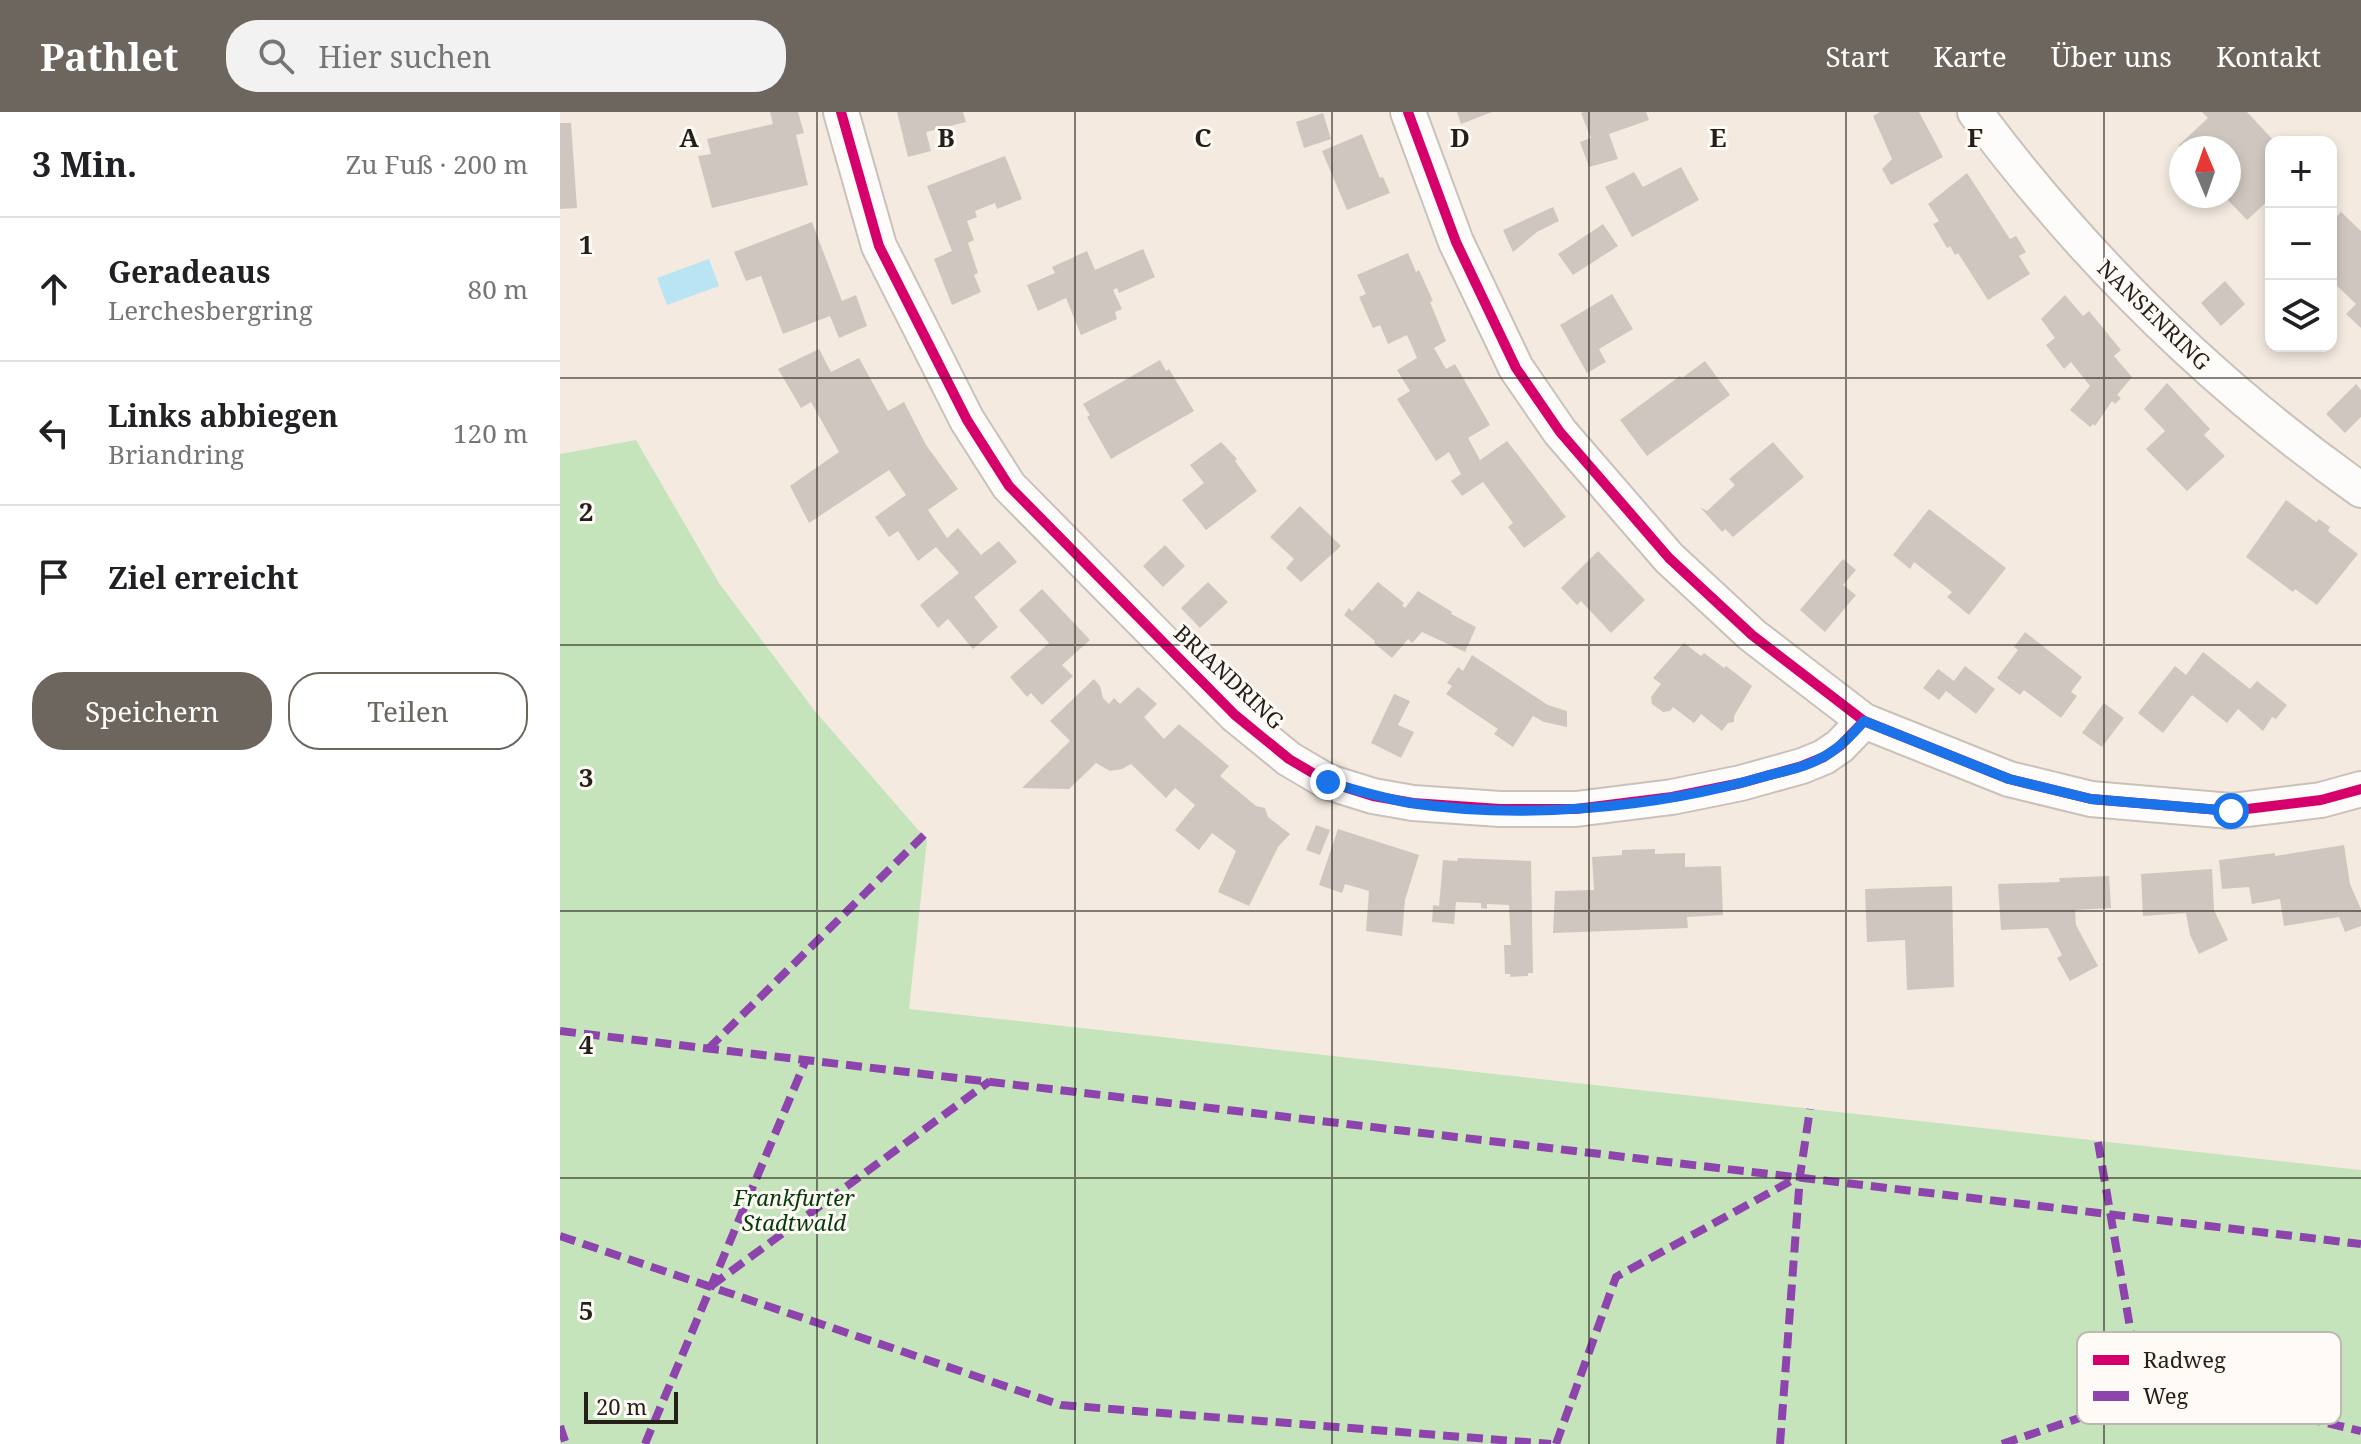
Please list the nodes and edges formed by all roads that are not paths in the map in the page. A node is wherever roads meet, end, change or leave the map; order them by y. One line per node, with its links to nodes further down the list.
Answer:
1 (841, 112): 5 (street, BRIANDRING)
2 (1408, 112): 5 (street)
3 (1975, 112): 4 (street, NANSENRING)
4 (2361, 490)
5 (1864, 721): 6 (street)
6 (2361, 789)

